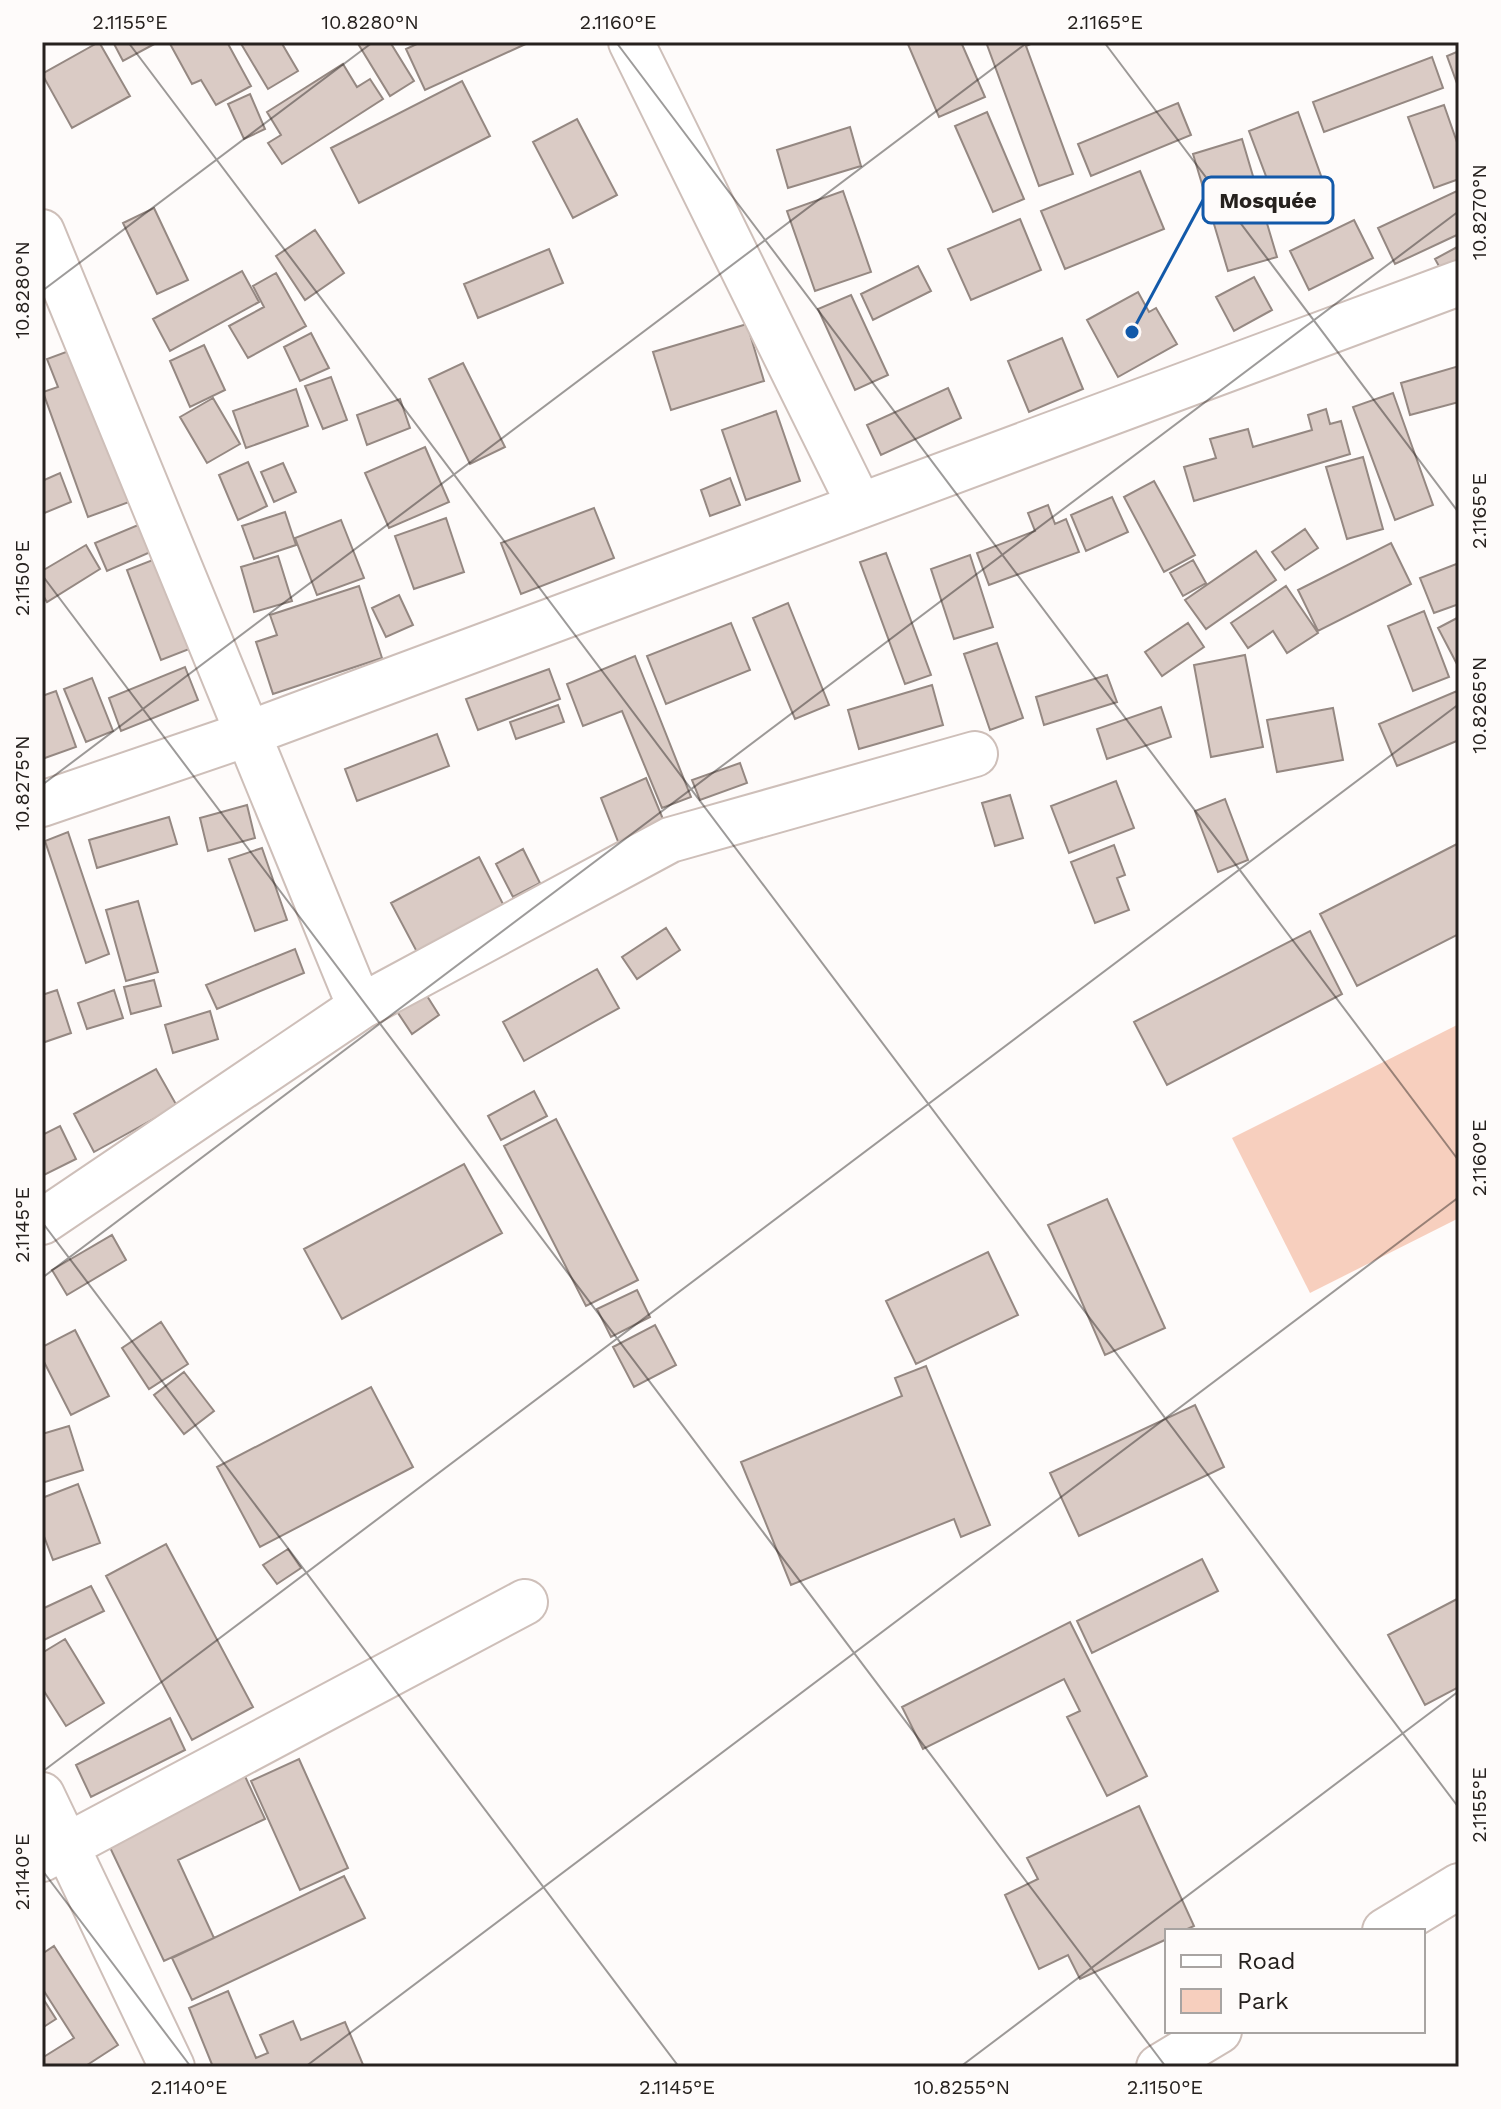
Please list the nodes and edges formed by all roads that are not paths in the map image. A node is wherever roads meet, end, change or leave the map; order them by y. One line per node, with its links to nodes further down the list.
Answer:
1 (631, 42): 4 (street)
2 (42, 232): 5 (street)
3 (1459, 283): 4 (street)
4 (860, 506): 5 (street)
5 (247, 734): 7 (street); 8 (street)
6 (975, 754): 8 (street)
7 (42, 804)
8 (360, 1007): 9 (street)
9 (42, 1222)
10 (525, 1602): 12 (street)
11 (42, 1795): 12 (street)
12 (54, 1853): 16 (street)
13 (1459, 1886): 14 (street)
14 (1388, 1929)
15 (1216, 2033): 17 (street)
16 (172, 2067)
17 (1159, 2067)

